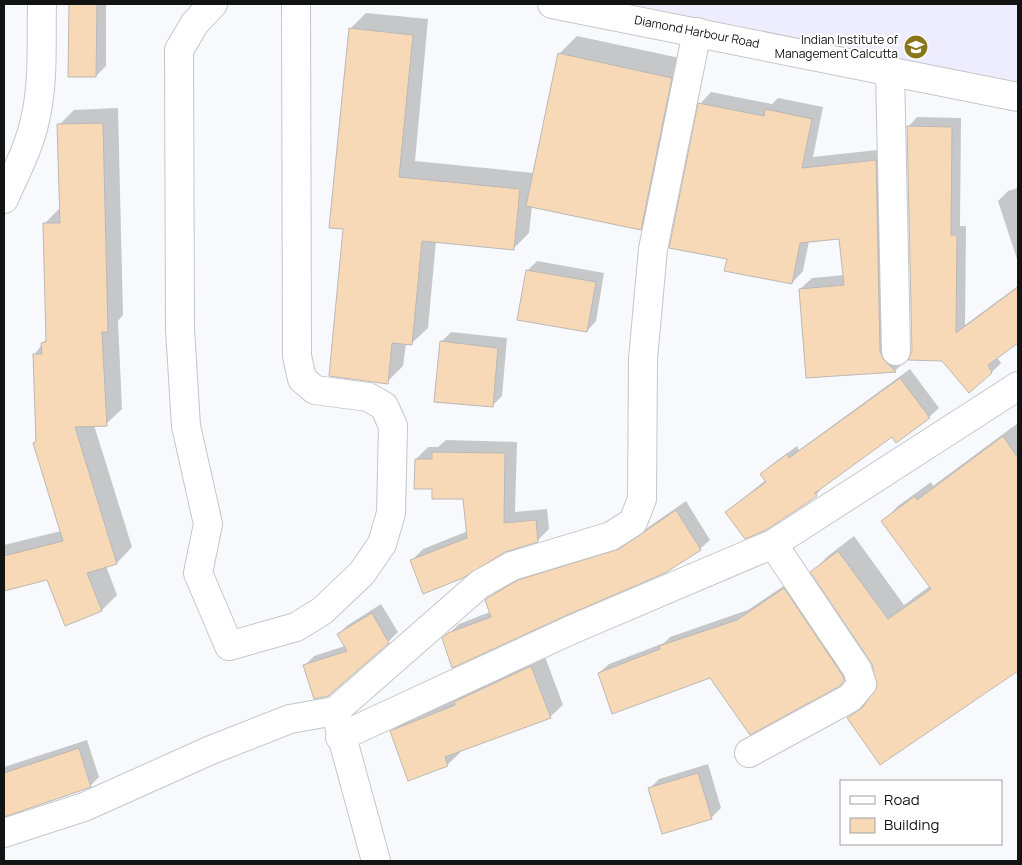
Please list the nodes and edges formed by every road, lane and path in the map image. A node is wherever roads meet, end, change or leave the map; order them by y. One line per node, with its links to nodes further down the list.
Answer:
1 (42, 4): 8 (main road)
2 (213, 4): 3 (main road)
3 (296, 4)
4 (562, 5): 5 (main road, Diamond Harbour Road)
5 (697, 32): 6 (main road, Diamond Harbour Road); 12 (main road)
6 (890, 70): 7 (main road, Diamond Harbour Road); 9 (main road)
7 (1018, 97)
8 (4, 200)
9 (896, 351)
10 (1018, 386): 11 (main road)
11 (774, 544): 13 (main road); 14 (main road)
12 (334, 711): 13 (main road); 15 (main road)
13 (340, 737): 16 (main road)
14 (749, 753)
15 (4, 833)
16 (376, 861)

